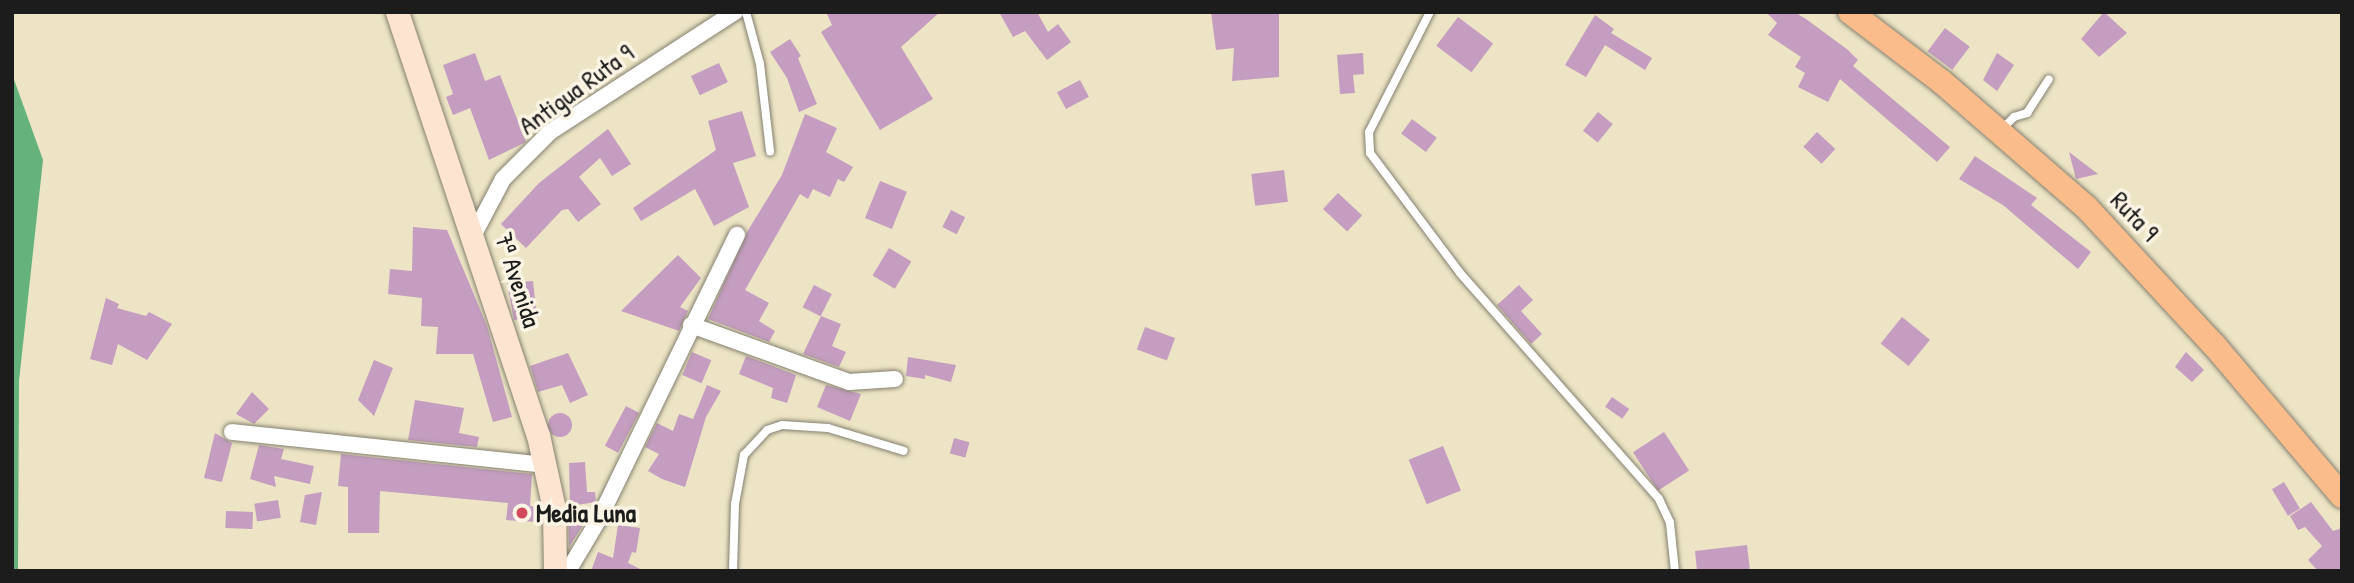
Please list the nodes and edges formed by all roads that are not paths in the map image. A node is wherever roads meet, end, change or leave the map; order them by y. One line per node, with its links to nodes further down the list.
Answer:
1 (397, 12): 9 (main road, 7ª Avenida)
2 (735, 12): 9 (street, Antigua Ruta 9)
3 (746, 12): 8 (lane)
4 (1430, 12): 20 (lane)
5 (1864, 16): 7 (main road, Ruta 9)
6 (2049, 79): 7 (lane)
7 (2000, 131): 16 (main road, Ruta 9)
8 (771, 150)
9 (474, 234): 15 (main road, 7ª Avenida)
10 (737, 235): 11 (street)
11 (691, 325): 12 (street); 18 (street)
12 (895, 379)
13 (232, 432): 15 (street)
14 (904, 451): 19 (lane)
15 (546, 465): 17 (main road, 7ª Avenida)
16 (2342, 496)
17 (555, 571)
18 (569, 571)
19 (733, 571)
20 (1675, 571)

